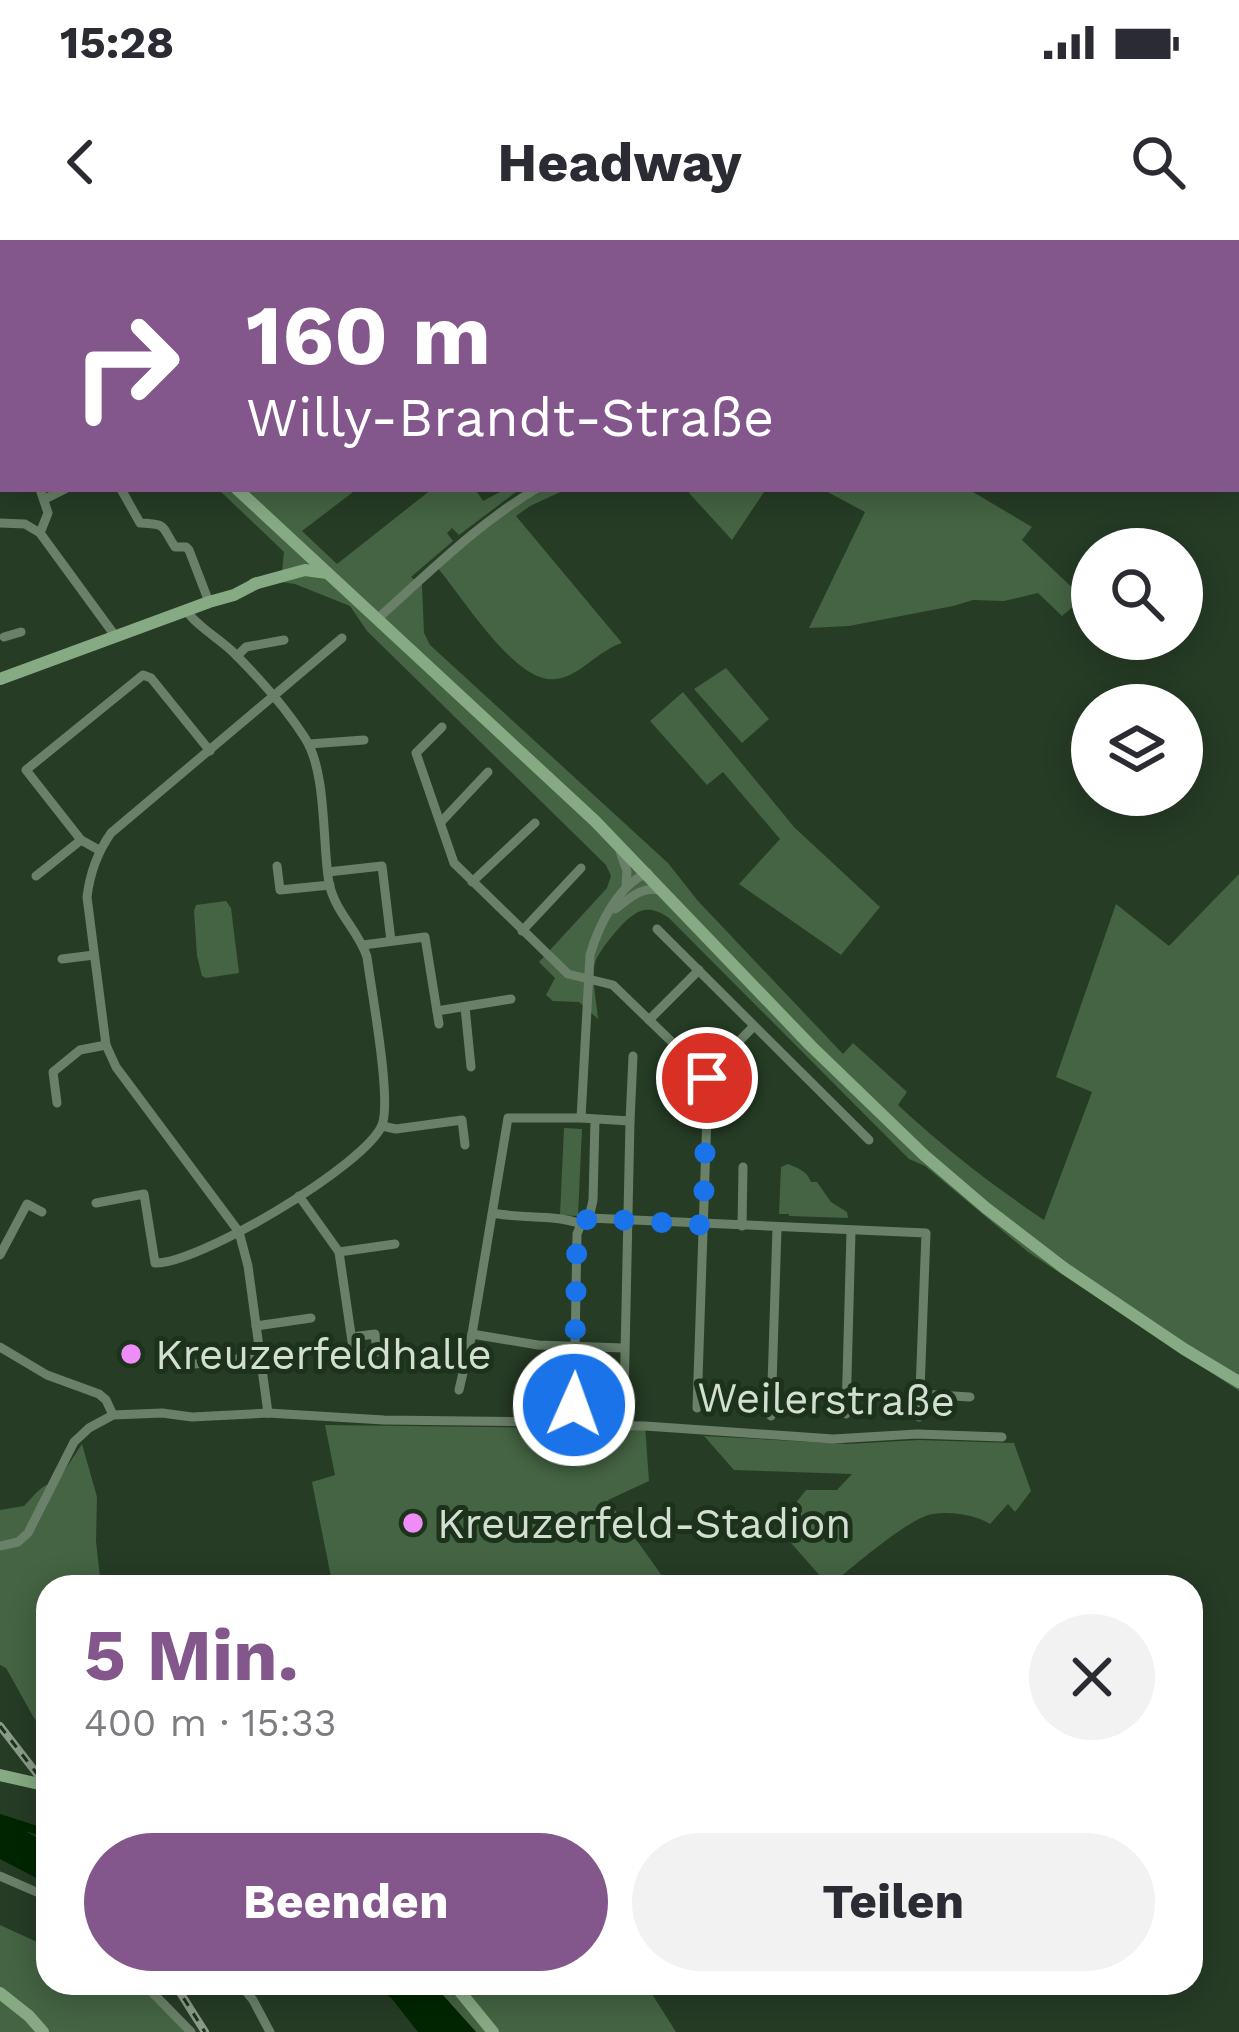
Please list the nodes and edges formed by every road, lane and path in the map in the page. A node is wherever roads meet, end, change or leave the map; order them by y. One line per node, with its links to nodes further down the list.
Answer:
1 (123, 492): 11 (street)
2 (240, 492): 7 (main road)
3 (531, 492): 12 (street)
4 (42, 494): 6 (street)
5 (0, 523): 6 (street)
6 (40, 532): 15 (street)
7 (287, 536): 8 (main road); 9 (main road)
8 (310, 557): 9 (main road); 10 (main road)
9 (286, 572): 10 (main road); 11 (main road)
10 (327, 573): 12 (main road)
11 (198, 606): 15 (main road); 18 (street)
12 (377, 619): 28 (main road)
13 (21, 632): 14 (street)
14 (1, 634)
15 (116, 637): 19 (main road)
16 (342, 638): 20 (street)
17 (284, 640): 18 (street)
18 (237, 656): 20 (street)
19 (0, 679)
20 (272, 696): 23 (street); 24 (street)
21 (442, 727): 26 (street)
22 (364, 740): 23 (street)
23 (309, 744): 33 (street)
24 (210, 751): 29 (street); 30 (street)
25 (488, 772): 26 (street)
26 (440, 822): 36 (street)
27 (535, 823): 36 (street)
28 (611, 836): 34 (main road); 38 (street)
29 (80, 840): 30 (street); 35 (street)
30 (99, 850): 44 (street)
31 (277, 866): 37 (street)
32 (581, 868): 41 (street)
33 (328, 872): 37 (street); 42 (street)
34 (647, 873): 38 (street); 39 (main road)
35 (36, 876)
36 (472, 882): 41 (street)
37 (330, 885): 43 (street)
38 (629, 891): 39 (street); 47 (street)
39 (675, 902): 89 (main road)
40 (657, 928): 46 (street)
41 (522, 931): 47 (street)
42 (391, 941): 43 (street); 50 (street)
43 (363, 945): 62 (street)
44 (94, 955): 45 (street); 54 (street)
45 (62, 959)
46 (699, 970): 51 (street); 53 (street)
47 (589, 980): 51 (street); 59 (street)
48 (512, 999): 49 (street)
49 (465, 1007): 50 (street); 56 (street)
50 (437, 1011): 52 (street)
51 (649, 1020): 57 (street)
52 (439, 1024)
53 (754, 1026): 57 (street); 63 (street)
54 (106, 1045): 58 (street); 76 (street)
55 (633, 1056): 61 (street)
56 (471, 1067)
57 (706, 1075): 72 (street)
58 (57, 1103)
59 (581, 1118): 60 (street); 69 (street)
60 (595, 1120): 61 (street); 70 (street)
61 (630, 1121): 71 (street)
62 (382, 1126): 64 (street); 66 (street)
63 (869, 1140)
64 (465, 1145)
65 (743, 1167): 73 (street)
66 (299, 1196): 76 (street); 78 (street)
67 (96, 1203): 76 (street)
68 (43, 1212): 79 (street)
69 (493, 1213): 70 (street); 82 (street)
70 (585, 1221): 71 (street); 85 (street)
71 (626, 1221): 72 (street); 86 (street)
72 (703, 1225): 73 (street); 94 (street)
73 (742, 1226): 74 (street)
74 (777, 1228): 75 (street); 98 (street)
75 (850, 1231): 91 (street); 96 (street)
76 (239, 1232): 81 (street)
77 (395, 1244): 78 (street)
78 (338, 1252): 83 (street)
79 (0, 1255)
80 (310, 1318): 81 (street)
81 (256, 1326): 87 (street)
82 (472, 1334): 85 (street); 90 (street)
83 (352, 1337)
84 (0, 1346): 97 (street)
85 (575, 1347): 86 (street); 100 (street)
86 (623, 1348): 93 (street)
87 (260, 1356): 88 (street); 95 (street)
88 (195, 1364)
89 (1239, 1382)
90 (459, 1390)
91 (921, 1394): 92 (street); 99 (street)
92 (970, 1396)
93 (624, 1400)
94 (697, 1408)
95 (268, 1413): 97 (street, Weilerstraße); 100 (street, Weilerstraße)
96 (845, 1414)
97 (113, 1415): 102 (street)
98 (771, 1415)
99 (919, 1417)
100 (568, 1418): 101 (street, Weilerstraße)
101 (1002, 1437)
102 (0, 1546)
103 (0, 1775): 104 (main road)
104 (36, 1783)
105 (0, 1876): 106 (street)
106 (36, 1892)
107 (0, 1993): 111 (main road)
108 (154, 1995): 112 (street)
109 (249, 1995): 113 (street)
110 (463, 1995): 114 (main road)
111 (43, 2032)
112 (191, 2032)
113 (270, 2032)
114 (493, 2032)

